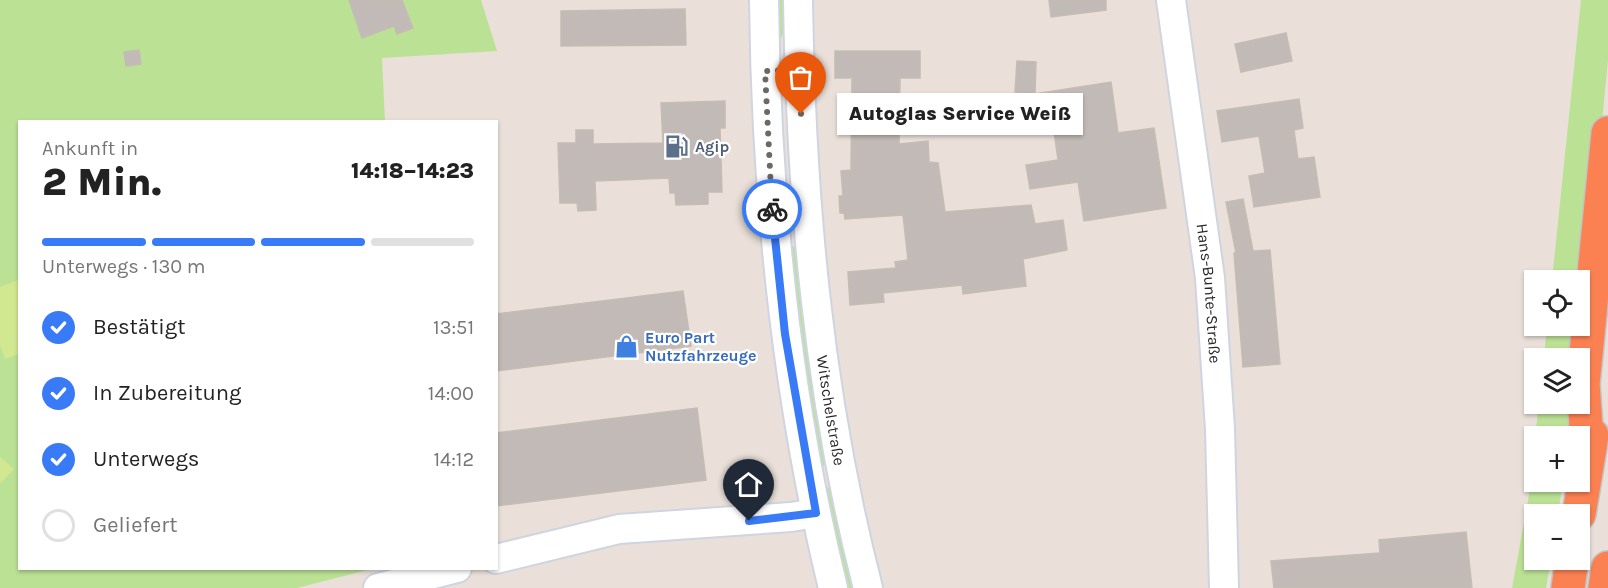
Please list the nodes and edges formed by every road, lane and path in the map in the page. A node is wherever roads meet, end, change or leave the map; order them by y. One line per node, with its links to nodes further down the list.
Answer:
1 (764, 0): 5 (street, Witschelstraße)
2 (798, 0): 4 (street, Witschelstraße)
3 (1172, 0): 20 (street, Hans-Bunte-Straße)
4 (799, 70): 5 (street); 7 (street, Witschelstraße)
5 (765, 71): 8 (street, Witschelstraße)
6 (1608, 133): 10 (highway)
7 (807, 232): 8 (street); 19 (street, Witschelstraße)
8 (774, 235): 12 (street, Witschelstraße)
9 (1608, 336): 11 (highway)
10 (1586, 426)
11 (1590, 443)
12 (816, 513): 13 (street); 18 (street, Witschelstraße)
13 (498, 559)
14 (1608, 568): 22 (highway)
15 (449, 570): 17 (street)
16 (1571, 570): 21 (highway)
17 (378, 588)
18 (833, 588)
19 (868, 588)
20 (1224, 588)
21 (1568, 588)
22 (1605, 588)

